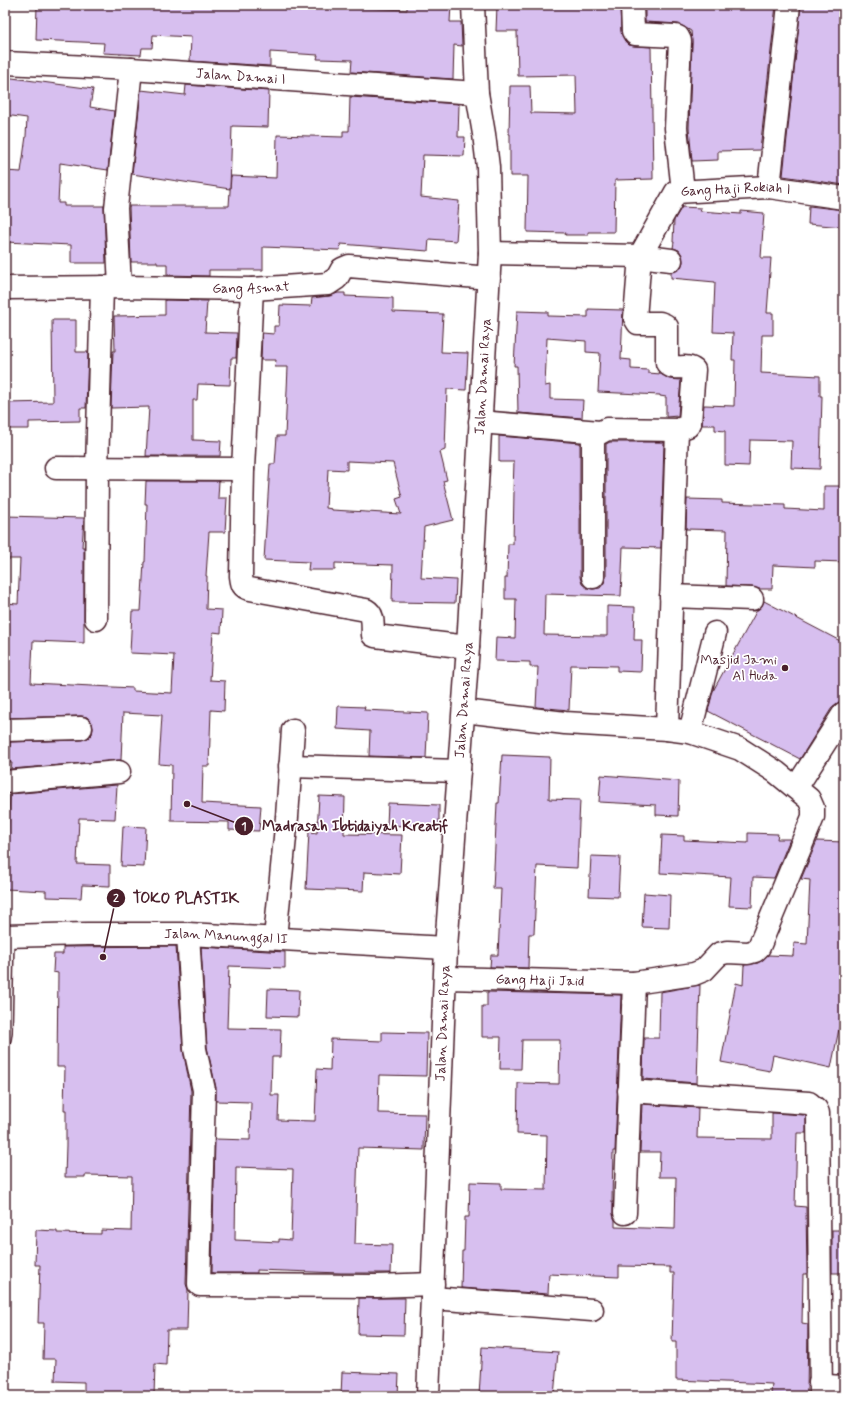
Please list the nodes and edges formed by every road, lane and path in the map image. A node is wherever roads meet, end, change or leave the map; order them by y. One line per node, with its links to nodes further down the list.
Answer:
1 (473, 5): 6 (street, Jalan Damai Raya)
2 (632, 5): 8 (street)
3 (789, 5): 7 (street)
4 (5, 63): 5 (street, Jalan Damai I)
5 (131, 69): 6 (street, Jalan Damai I); 14 (street)
6 (477, 93): 10 (street, Jalan Damai Raya)
7 (769, 187): 8 (street, Gang Haji Rokiah I); 9 (street, Gang Haji Rokiah I)
8 (683, 191): 11 (street, Gang Haji Rokiah I)
9 (844, 198)
10 (490, 253): 11 (street); 13 (street, Jalan Damai Raya)
11 (640, 256): 12 (street); 18 (street)
12 (671, 260)
13 (488, 278): 16 (street, Gang Asmat); 17 (street, Jalan Damai Raya)
14 (111, 287): 15 (street, Gang Asmat); 16 (street, Gang Asmat); 21 (street)
15 (5, 288)
16 (252, 289): 22 (street)
17 (480, 422): 19 (street); 28 (street, Jalan Damai Raya)
18 (677, 430): 19 (street); 24 (street)
19 (600, 432): 23 (street)
20 (56, 468): 21 (street)
21 (97, 468): 22 (street); 26 (street)
22 (243, 469): 28 (street)
23 (593, 577)
24 (671, 596): 25 (street); 32 (street)
25 (752, 599)
26 (96, 619)
27 (715, 632): 35 (street)
28 (468, 647): 29 (street, Jalan Damai Raya)
29 (464, 712): 32 (street, Gang Haji Jaid); 37 (street, Jalan Damai Raya)
30 (844, 713): 40 (street)
31 (81, 728): 33 (street)
32 (667, 729): 35 (street, Gang Haji Jaid)
33 (5, 730)
34 (293, 730): 36 (street)
35 (690, 732): 40 (street, Gang Haji Jaid)
36 (290, 766): 37 (street); 43 (street)
37 (460, 771): 44 (street, Jalan Damai Raya)
38 (119, 772): 39 (street)
39 (5, 782)
40 (796, 788): 46 (street, Gang Haji Jaid)
41 (188, 934): 42 (street, Jalan Manunggal II); 43 (street, Jalan Manunggal II); 50 (street)
42 (7, 936): 47 (lane)
43 (275, 938): 44 (street, Jalan Manunggal II)
44 (446, 948): 45 (street, Jalan Damai Raya)
45 (446, 978): 46 (street, Gang Haji Jaid); 50 (street, Jalan Damai Raya)
46 (634, 983): 48 (street)
47 (5, 1039)
48 (629, 1091): 49 (street); 53 (street)
49 (625, 1213)
50 (433, 1291): 51 (street); 54 (street, Jalan Damai Raya)
51 (592, 1310)
52 (844, 1387): 53 (street)
53 (820, 1390)
54 (428, 1396)

